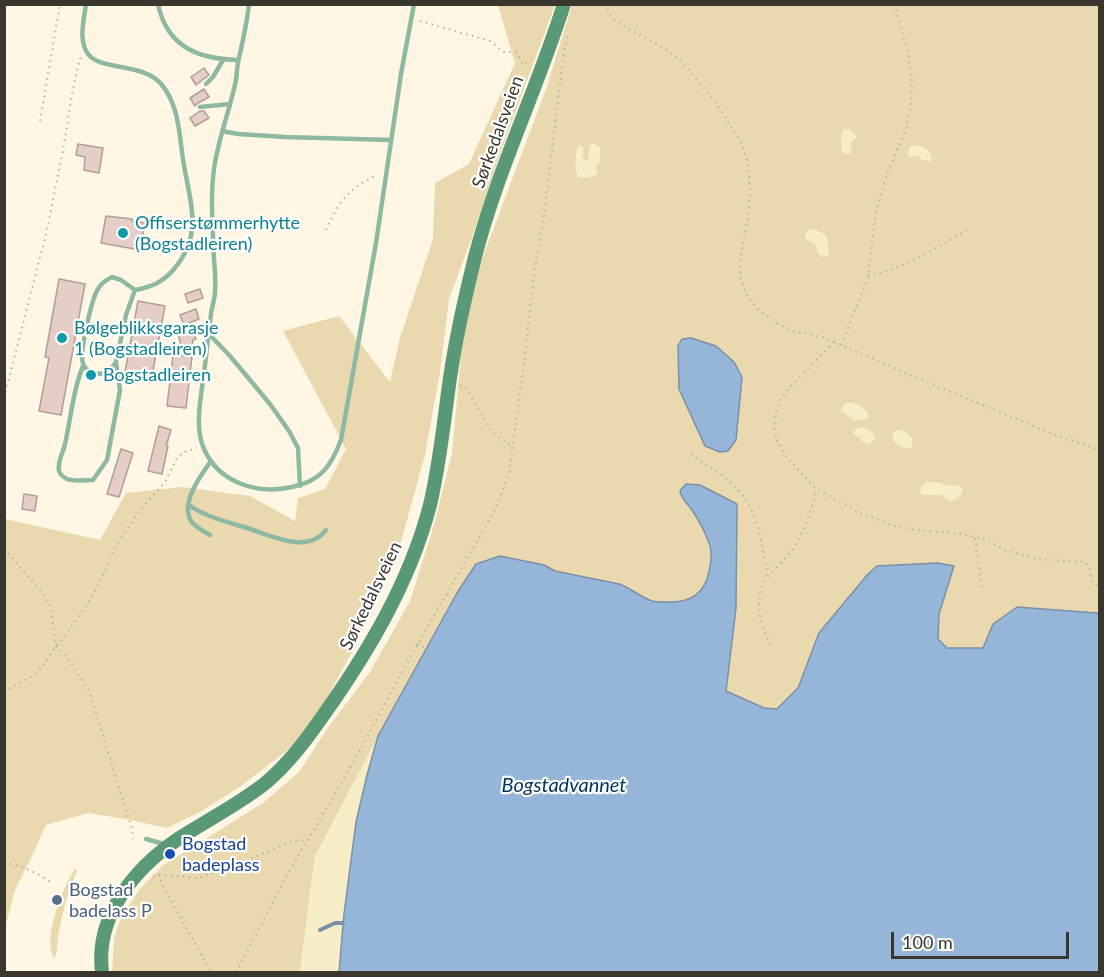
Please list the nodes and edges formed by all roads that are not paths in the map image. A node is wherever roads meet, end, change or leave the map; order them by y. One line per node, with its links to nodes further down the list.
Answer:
1 (86, 4): 13 (lane)
2 (158, 4): 6 (lane)
3 (249, 4): 7 (lane)
4 (414, 4): 12 (lane)
5 (564, 4): 23 (street, Sørkedalsveien)
6 (223, 60): 7 (lane); 8 (lane)
7 (238, 60): 9 (lane)
8 (206, 84)
9 (230, 104): 10 (lane); 11 (lane)
10 (200, 107)
11 (222, 131): 12 (lane); 14 (lane)
12 (391, 140): 18 (lane)
13 (135, 290): 15 (lane); 16 (lane)
14 (209, 334): 17 (lane); 18 (lane)
15 (116, 362): 16 (lane); 16 (lane)
16 (83, 366)
17 (211, 461): 18 (lane); 19 (lane)
18 (300, 486)
19 (189, 505): 20 (lane); 21 (lane)
20 (326, 530)
21 (210, 535)
22 (146, 839): 23 (lane)
23 (170, 846): 24 (street, Sørkedalsveien)
24 (102, 972)

